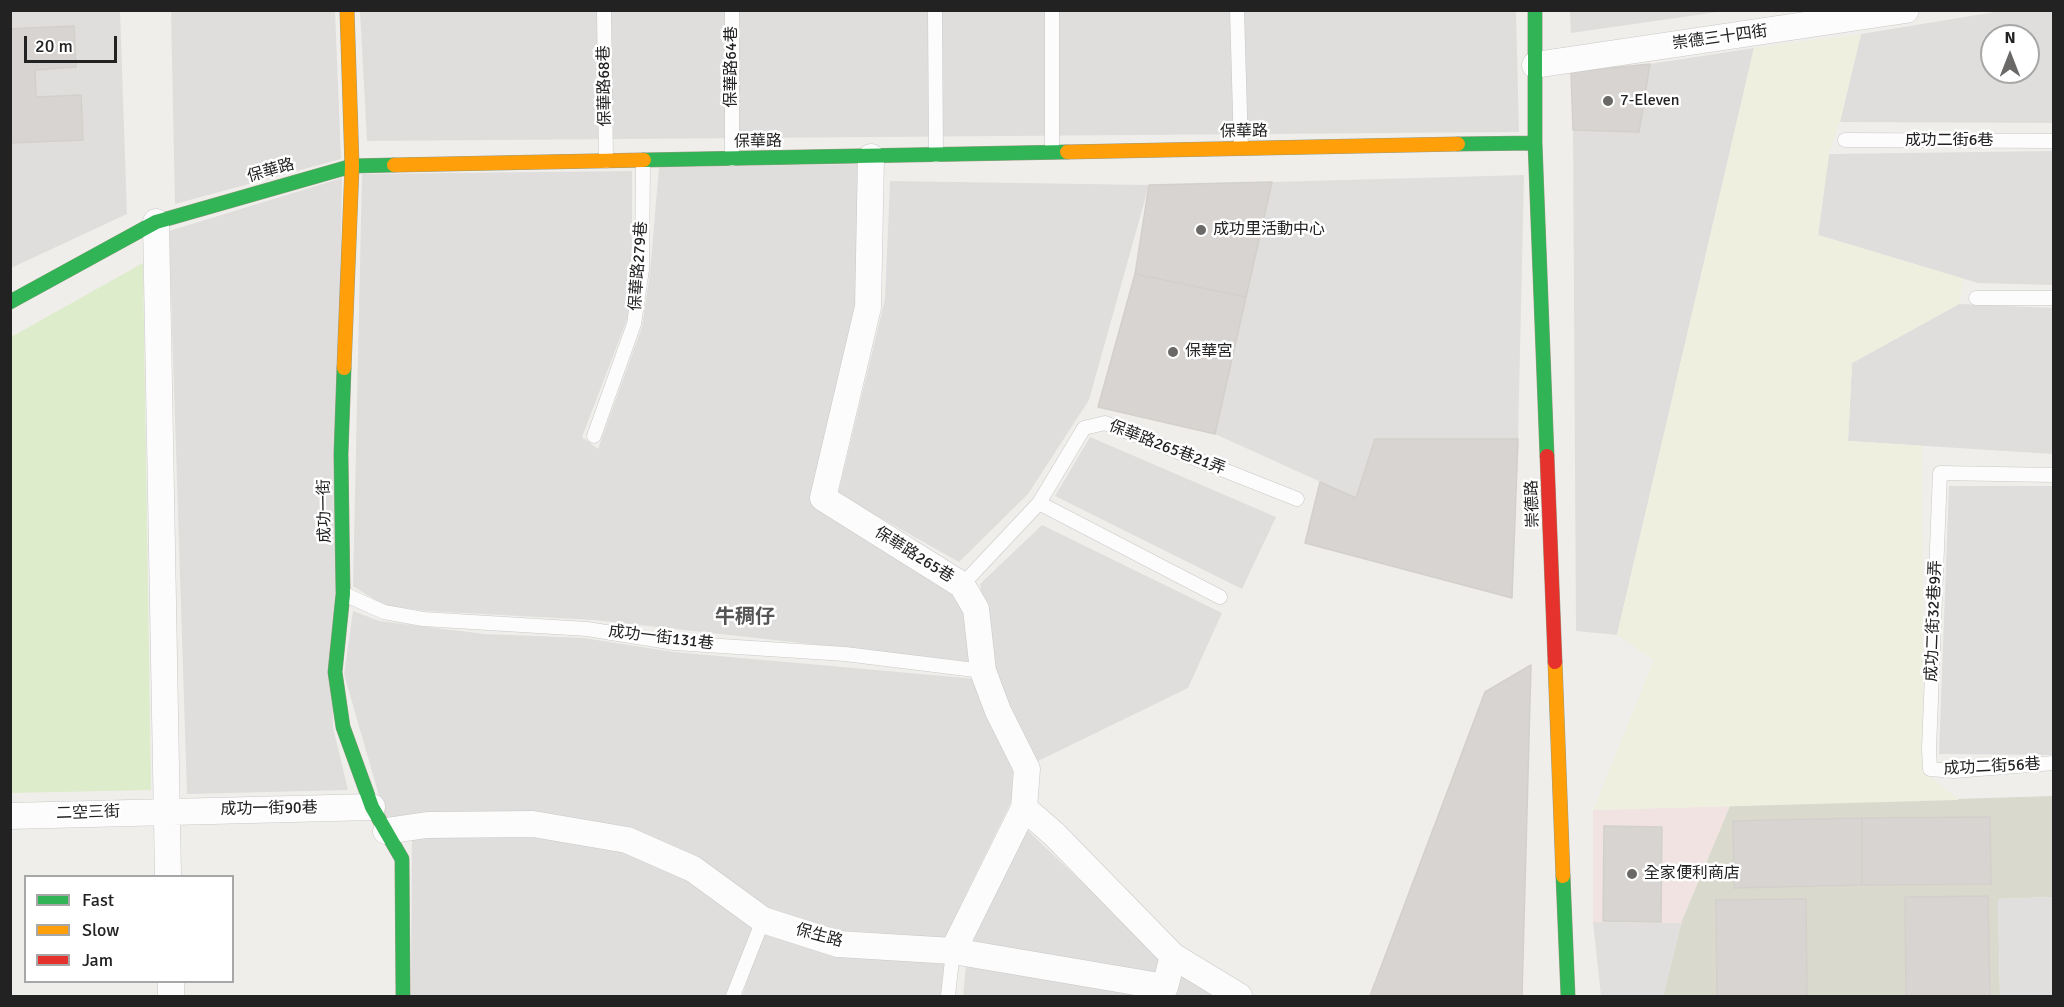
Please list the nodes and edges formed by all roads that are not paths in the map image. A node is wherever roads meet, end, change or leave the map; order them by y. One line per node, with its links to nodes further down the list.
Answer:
1 (347, 10): 20 (street, 成功一街)
2 (604, 10): 18 (lane, 保華路68巷)
3 (732, 10): 17 (lane, 保華路64巷)
4 (936, 10): 15 (lane)
5 (1052, 10): 14 (lane)
6 (1237, 10): 13 (lane)
7 (1535, 10): 9 (street, 崇德路)
8 (1906, 10): 9 (street, 崇德三十四街)
9 (1535, 65): 12 (street, 崇德路)
10 (1845, 140): 11 (lane, 成功二街6巷)
11 (2054, 141)
12 (1535, 143): 13 (street, 保華路); 49 (street, 崇德路)
13 (1240, 148): 14 (street, 保華路)
14 (1052, 152): 15 (street, 保華路)
15 (936, 156): 16 (street, 保華路)
16 (871, 157): 17 (street, 保華路); 29 (street, 保華路265巷)
17 (732, 159): 19 (street, 保華路)
18 (606, 161): 19 (street, 保華路); 20 (street, 保華路)
19 (643, 161): 25 (lane, 保華路279巷)
20 (352, 166): 21 (street, 保華路); 30 (street, 成功一街)
21 (156, 222): 24 (street, 保華路); 37 (street)
22 (1976, 298): 23 (lane)
23 (2054, 298)
24 (10, 302)
25 (594, 436)
26 (2054, 474): 34 (lane, 成功二街32巷9弄)
27 (1297, 499): 28 (lane, 保華路265巷21弄)
28 (1039, 503): 29 (lane, 保華路265巷21弄); 31 (lane)
29 (962, 585): 32 (street, 保華路265巷)
30 (343, 594): 32 (lane, 成功一街131巷); 35 (street, 成功一街)
31 (1220, 597)
32 (983, 670): 36 (street, 保華路265巷)
33 (2054, 763): 34 (lane, 成功二街56巷)
34 (1930, 769)
35 (372, 807): 37 (street, 成功一街90巷); 39 (street, 成功一街)
36 (1024, 808): 42 (street, 保華路265巷); 43 (street)
37 (166, 810): 38 (street, 二空三街); 40 (street)
38 (10, 816)
39 (386, 831): 41 (street, 保生路); 45 (street, 成功一街)
40 (168, 875)
41 (763, 920): 42 (street, 保生路); 46 (lane)
42 (953, 951): 44 (street, 保生路); 47 (lane)
43 (1173, 956): 44 (street, 保生路); 48 (street)
44 (1164, 992)
45 (403, 996)
46 (733, 996)
47 (948, 996)
48 (1239, 996)
49 (1568, 996)

